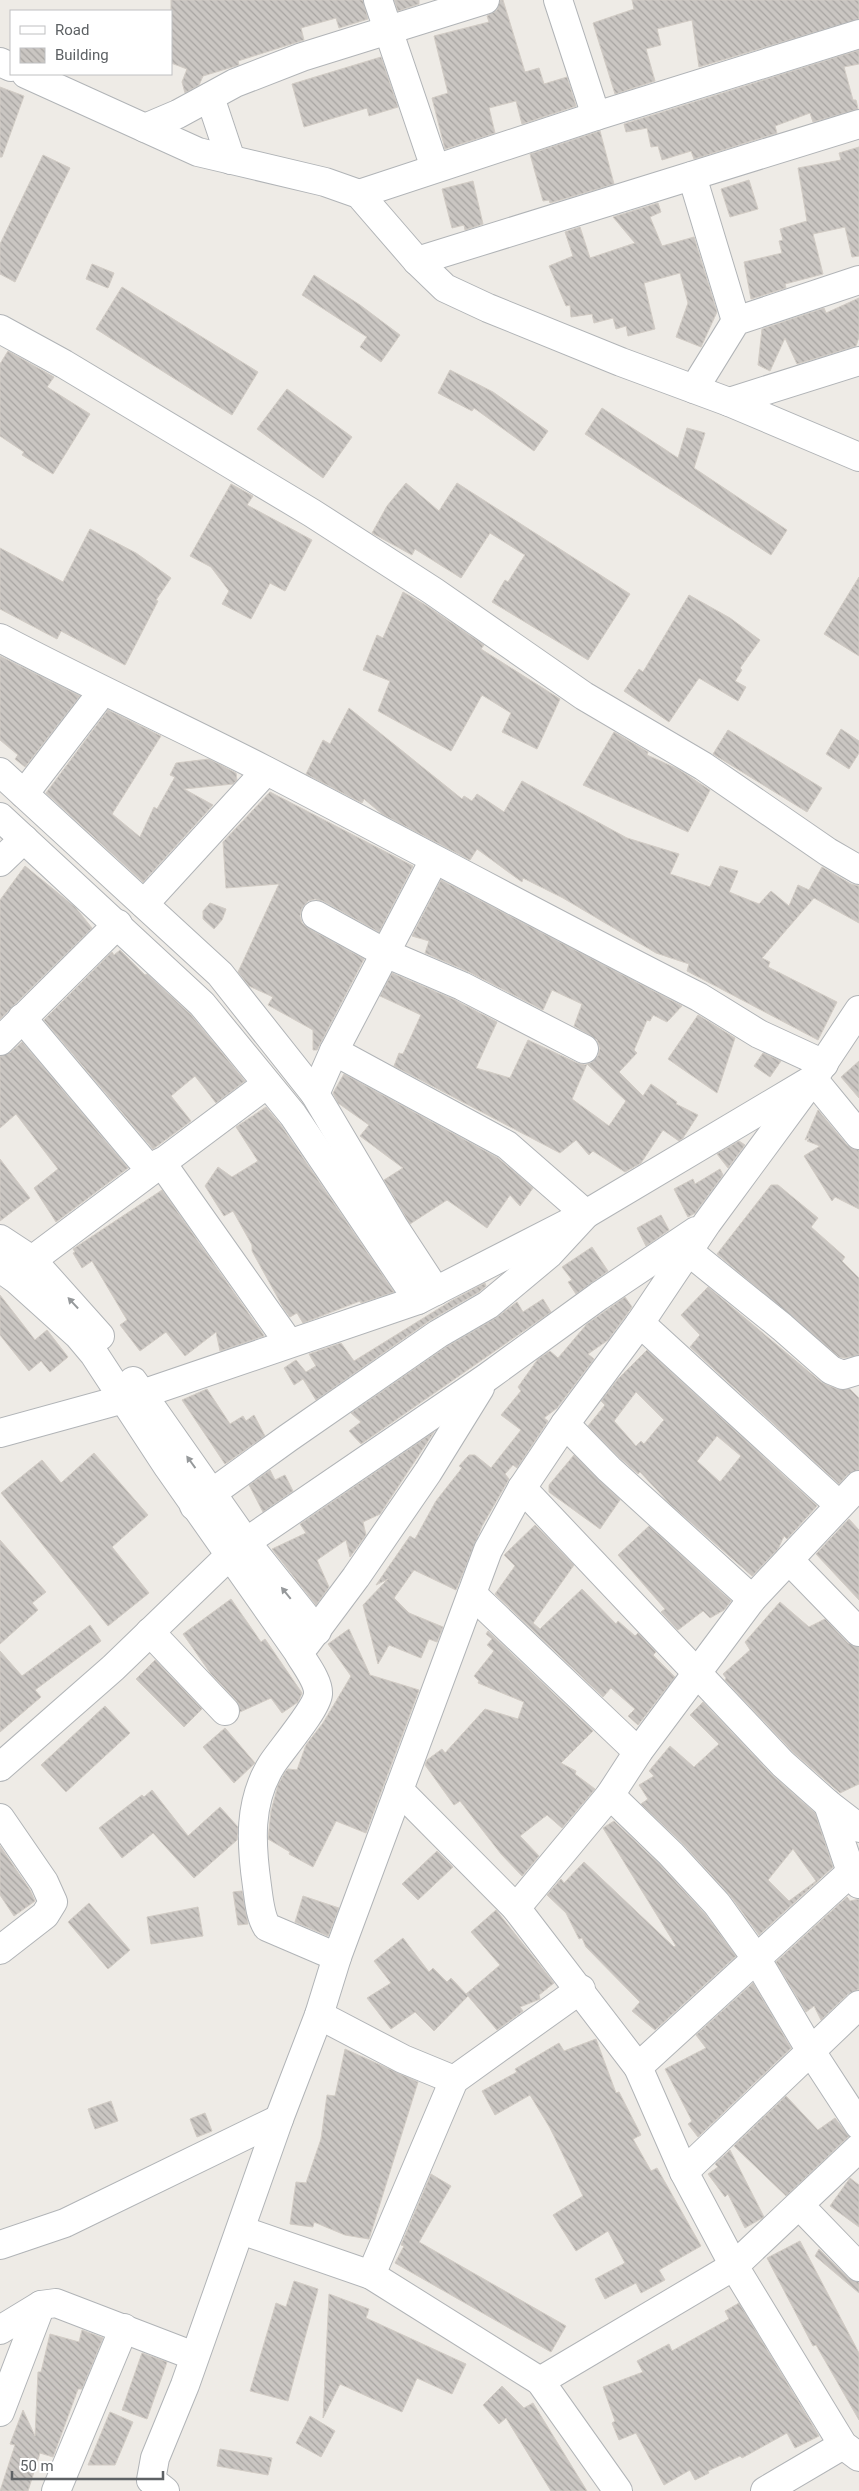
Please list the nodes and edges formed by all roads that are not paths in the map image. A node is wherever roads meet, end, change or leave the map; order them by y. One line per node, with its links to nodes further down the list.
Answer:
1 (378, 0): 4 (street)
2 (485, 0): 4 (street)
3 (558, 0): 8 (street)
4 (388, 31): 7 (street); 12 (street)
5 (859, 34): 8 (street)
6 (28, 75): 10 (street)
7 (210, 97): 10 (street); 11 (street)
8 (596, 116): 12 (street)
9 (859, 124): 13 (street)
10 (145, 128): 11 (street)
11 (231, 160): 14 (street)
12 (435, 168): 14 (street)
13 (692, 176): 15 (street); 17 (street)
14 (359, 194): 15 (street)
15 (417, 261): 20 (street)
16 (859, 280): 17 (street)
17 (736, 321): 20 (street)
18 (0, 329): 32 (street)
19 (859, 361): 21 (street)
20 (694, 389): 21 (street)
21 (729, 402): 22 (street)
22 (859, 457)
23 (0, 638): 24 (street)
24 (103, 692): 25 (street); 27 (street)
25 (266, 771): 30 (street); 33 (street)
26 (0, 772): 27 (street)
27 (24, 794): 33 (street)
28 (0, 817): 29 (street)
29 (24, 839): 31 (street); 35 (street)
30 (434, 860): 36 (street); 42 (street)
31 (0, 862)
32 (859, 870)
33 (144, 904): 44 (street)
34 (316, 915): 36 (street)
35 (118, 924): 38 (street); 43 (street)
36 (385, 953): 40 (street); 41 (street)
37 (859, 1010): 42 (street)
38 (22, 1018): 39 (street); 46 (street)
39 (0, 1041)
40 (584, 1049)
41 (334, 1051): 44 (street); 47 (street)
42 (818, 1071): 45 (street); 47 (street); 48 (street)
43 (266, 1084): 46 (street); 52 (street)
44 (315, 1094): 52 (street)
45 (859, 1135)
46 (156, 1166): 51 (street); 54 (street)
47 (586, 1214): 52 (street); 62 (street)
48 (706, 1223): 50 (street); 56 (street)
49 (0, 1239): 51 (street)
50 (688, 1251): 53 (street); 55 (street)
51 (16, 1269): 57 (street)
52 (427, 1296): 54 (street)
53 (640, 1322): 58 (street); 63 (street)
54 (288, 1343): 57 (street)
55 (859, 1370)
56 (486, 1378): 64 (street); 68 (street)
57 (132, 1397): 59 (street); 62 (street)
58 (564, 1424): 61 (street); 67 (street)
59 (0, 1433)
60 (859, 1485): 63 (street)
61 (522, 1488): 66 (street); 72 (street)
62 (203, 1499): 64 (street)
63 (838, 1504): 65 (street)
64 (237, 1549): 68 (street, one-way to 64); 69 (street); 71 (street)
65 (789, 1560): 67 (street); 70 (street)
66 (472, 1594): 74 (street); 76 (street)
67 (752, 1599): 72 (street)
68 (317, 1631): 71 (street)
69 (150, 1632): 73 (street); 75 (street)
70 (859, 1632)
71 (298, 1652): 84 (street)
72 (698, 1672): 74 (street); 78 (street)
73 (225, 1711)
74 (638, 1752): 77 (street)
75 (0, 1768)
76 (399, 1790): 82 (street); 84 (street)
77 (610, 1795): 82 (street); 85 (street)
78 (828, 1804): 80 (street); 81 (street)
79 (0, 1818): 83 (street)
80 (859, 1828)
81 (855, 1878): 85 (street)
82 (516, 1908): 86 (street)
83 (0, 1950)
84 (337, 1957): 88 (street)
85 (756, 1958): 89 (street); 90 (street)
86 (581, 1989): 90 (street); 91 (street)
87 (859, 2005): 89 (street)
88 (319, 2014): 91 (street); 92 (street)
89 (812, 2052): 93 (street); 95 (street)
90 (638, 2067): 95 (street)
91 (454, 2080): 101 (street)
92 (279, 2119): 97 (street); 98 (street)
93 (859, 2125)
94 (859, 2148): 96 (street)
95 (684, 2172): 99 (street)
96 (800, 2206): 99 (street); 100 (street)
97 (241, 2230): 101 (street); 105 (street)
98 (0, 2245)
99 (734, 2266): 106 (street); 108 (street)
100 (859, 2267)
101 (370, 2275): 106 (street)
102 (41, 2305): 103 (street); 104 (street); 107 (street)
103 (124, 2328): 105 (street); 110 (street)
104 (0, 2330)
105 (194, 2356): 109 (street)
106 (540, 2381): 111 (street)
107 (0, 2412)
108 (851, 2451): 112 (street)
109 (163, 2489)
110 (56, 2491)
111 (618, 2491)
112 (765, 2491)

